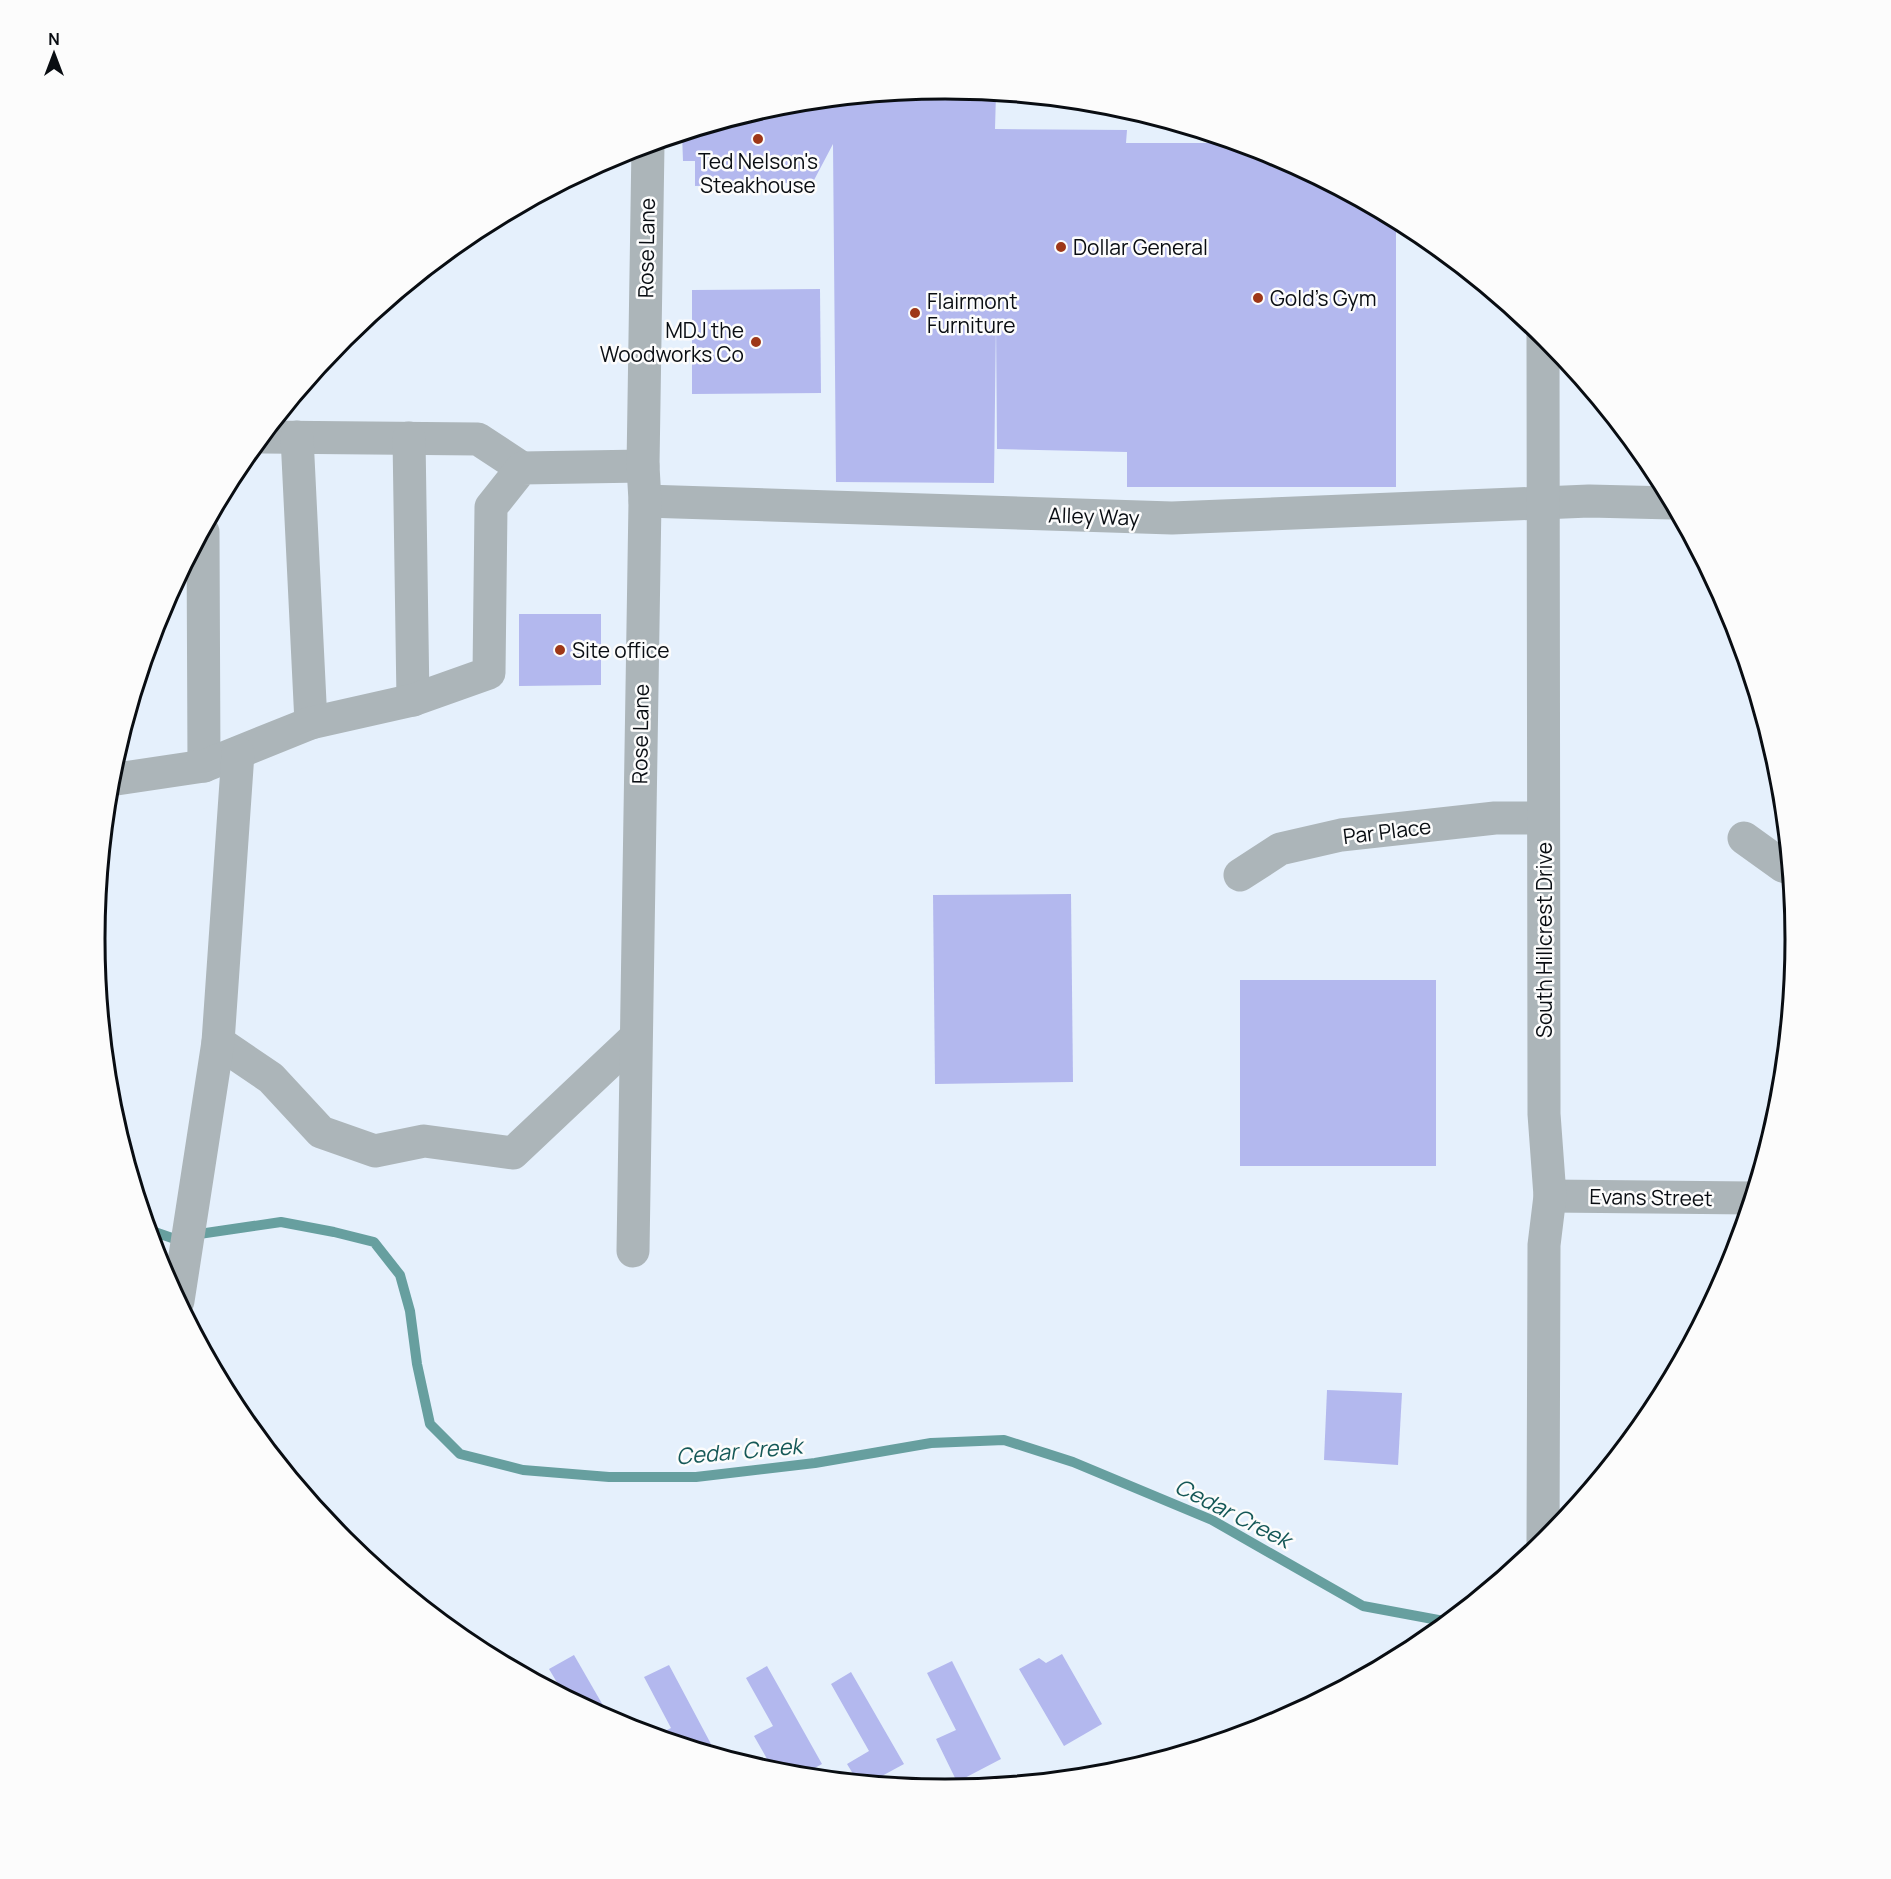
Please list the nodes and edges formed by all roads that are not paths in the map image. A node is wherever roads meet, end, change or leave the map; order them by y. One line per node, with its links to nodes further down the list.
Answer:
1 (648, 154): 6 (street, Rose Lane)
2 (1543, 348): 10 (street, South Hillcrest Drive)
3 (273, 437): 4 (street)
4 (297, 437): 5 (street); 13 (street)
5 (410, 438): 7 (street); 12 (street)
6 (644, 466): 7 (street); 8 (street, Rose Lane)
7 (522, 468): 12 (street)
8 (645, 501): 10 (street, Alley Way); 21 (street, Rose Lane)
9 (1663, 503): 10 (street, Alley Way)
10 (1544, 504): 17 (street, South Hillcrest Drive)
11 (203, 547): 15 (street)
12 (413, 700): 13 (street)
13 (311, 723): 14 (street)
14 (238, 753): 15 (street); 22 (street)
15 (204, 766): 16 (street)
16 (121, 778)
17 (1544, 818): 20 (street, Par Place); 23 (street, South Hillcrest Drive)
18 (1744, 838): 19 (street)
19 (1782, 865)
20 (1240, 875)
21 (635, 1038): 22 (street); 25 (street, Rose Lane)
22 (218, 1042): 26 (street)
23 (1550, 1197): 24 (street, Evans Street); 27 (street, South Hillcrest Drive)
24 (1745, 1198)
25 (633, 1251)
26 (180, 1286)
27 (1543, 1531)

